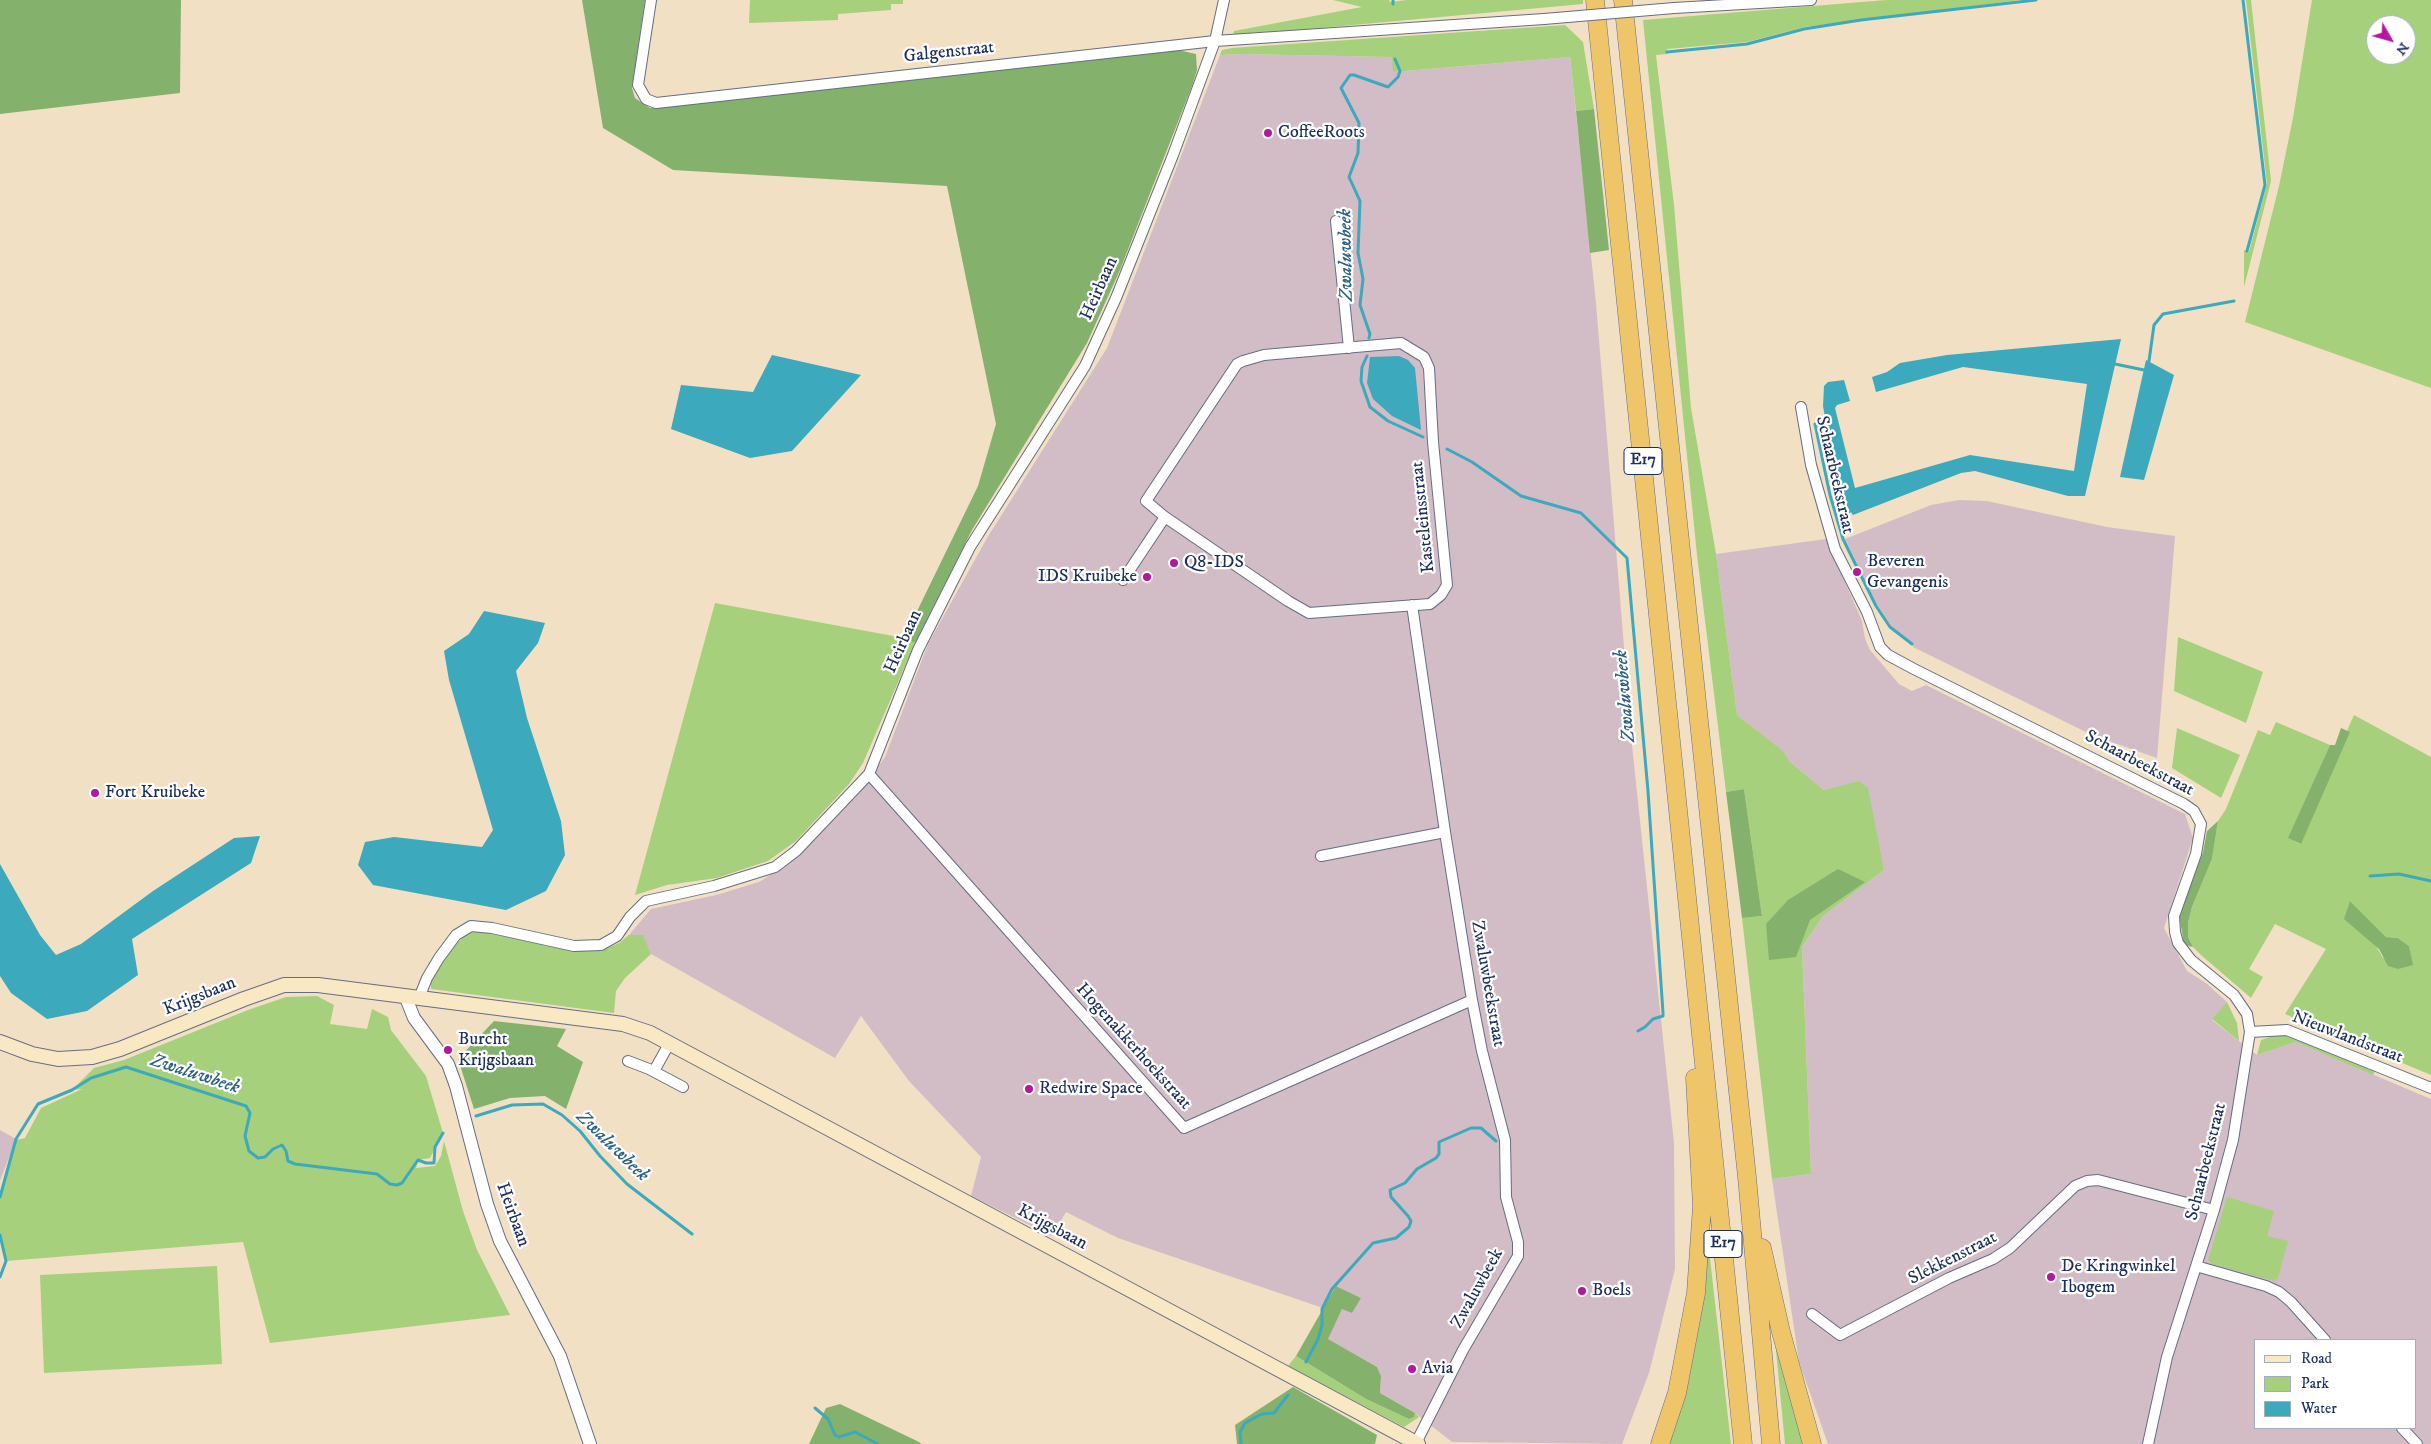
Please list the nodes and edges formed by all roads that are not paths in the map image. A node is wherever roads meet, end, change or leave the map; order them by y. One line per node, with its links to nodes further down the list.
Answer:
1 (651, 0): 7 (street, Galgenstraat)
2 (1224, 0): 7 (street)
3 (1596, 0): 21 (highway, E17)
4 (1623, 0): 28 (highway, E17)
5 (1812, 0): 6 (street)
6 (1790, 1): 7 (street, bridge)
7 (1215, 41): 14 (street, Heirbaan)
8 (1336, 220): 9 (street)
9 (1349, 348): 11 (street, Kasteleinsstraat); 13 (street, Kasteleinsstraat)
10 (1801, 407): 19 (street, Schaarbeekstraat)
11 (1165, 517): 12 (street); 13 (street, Kasteleinsstraat)
12 (1123, 580)
13 (1412, 605): 15 (street, Zwaluwbeekstraat)
14 (869, 774): 17 (street, Heirbaan); 18 (street, Hogenakkerhoekstraat)
15 (1445, 832): 16 (street); 18 (street, Zwaluwbeekstraat)
16 (1321, 856)
17 (413, 998): 20 (main road, Krijgsbaan); 22 (main road, Krijgsbaan); 34 (street, Heirbaan)
18 (1472, 1000): 27 (street, Zwaluwbeekstraat)
19 (2250, 1032): 26 (street, Nieuwlandstraat); 29 (street, Schaarbeekstraat)
20 (0, 1042)
21 (1703, 1043): 36 (highway); 37 (highway, E17)
22 (668, 1044): 24 (street); 35 (main road, Krijgsbaan)
23 (628, 1061): 24 (street)
24 (654, 1071): 25 (street)
25 (683, 1087)
26 (2431, 1088)
27 (1505, 1140): 35 (street, Zwaluwbeek)
28 (1747, 1177): 38 (highway, E17); 39 (highway)
29 (2214, 1210): 30 (street, Schaarbeekstraat); 31 (street, Slekkenstraat)
30 (2196, 1266): 32 (street); 40 (street, Schaarbeekstraat)
31 (1812, 1314)
32 (2324, 1339)
33 (2403, 1429): 41 (street)
34 (590, 1444)
35 (1417, 1444)
36 (1660, 1444)
37 (1743, 1444)
38 (1771, 1444)
39 (1812, 1444)
40 (2148, 1444)
41 (2417, 1444)

